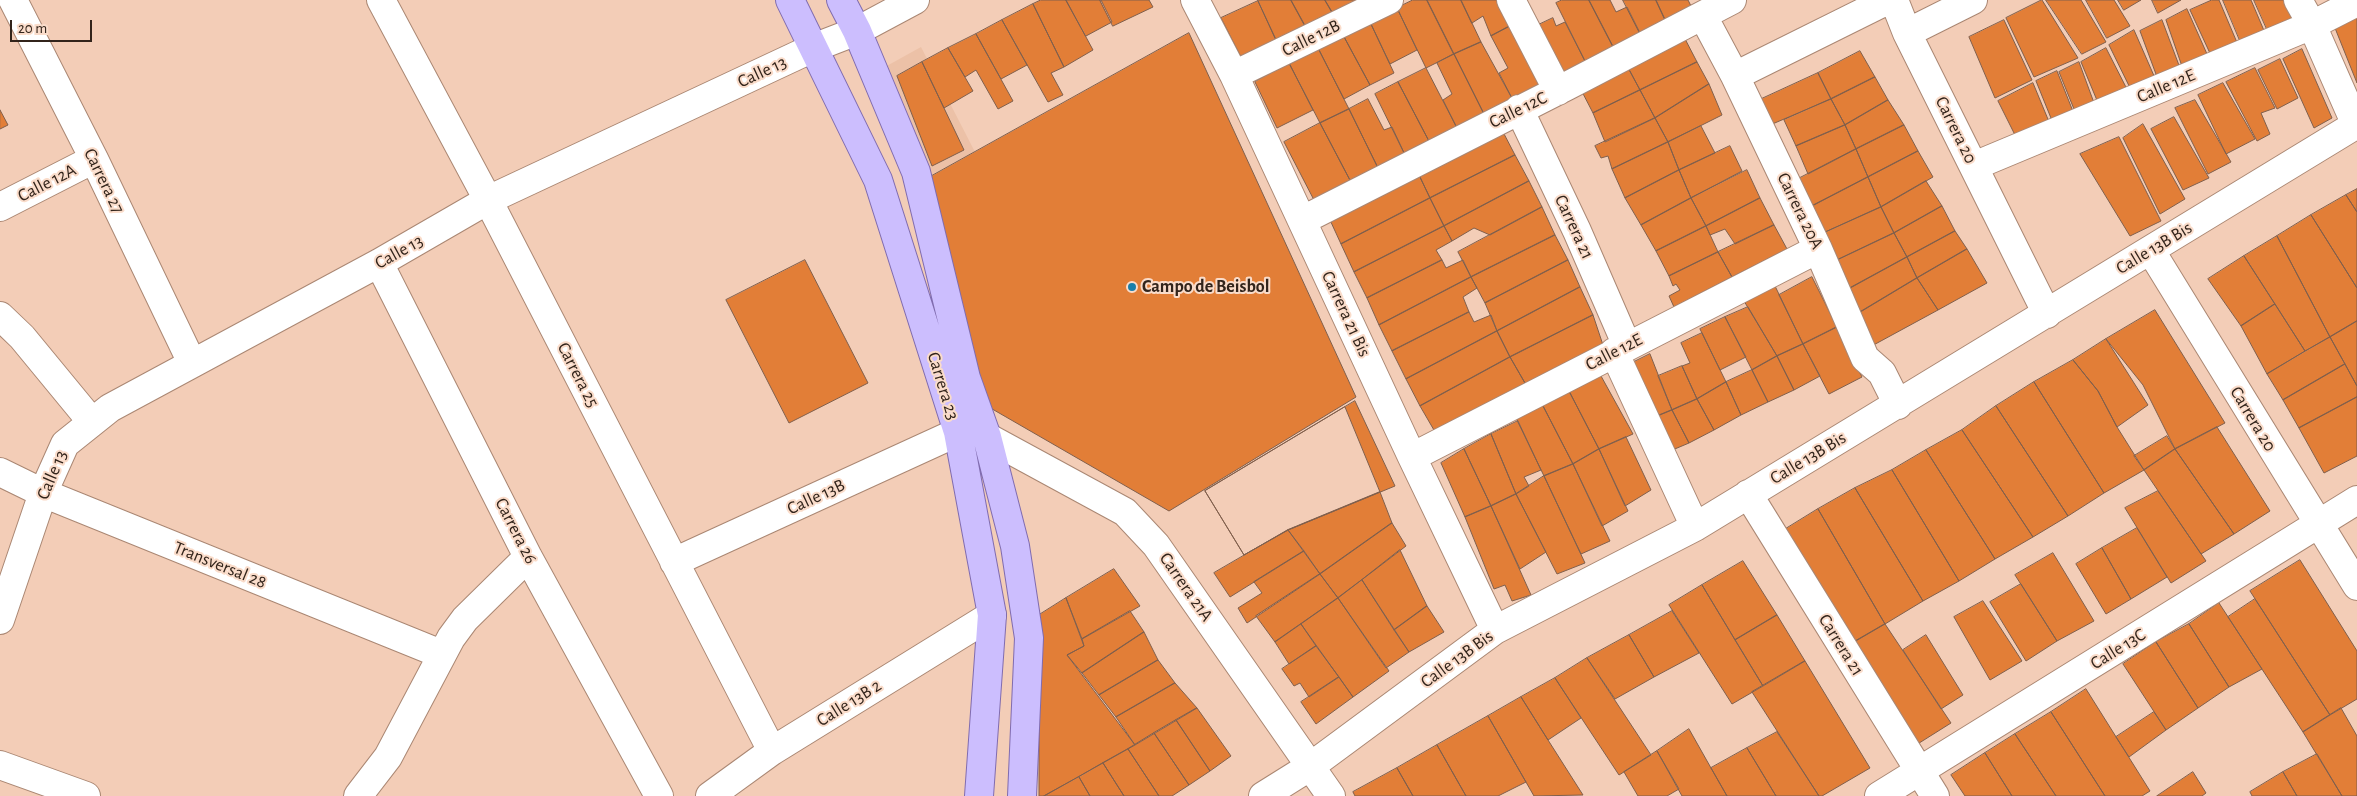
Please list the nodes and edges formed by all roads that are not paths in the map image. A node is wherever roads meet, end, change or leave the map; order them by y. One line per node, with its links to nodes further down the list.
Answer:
1 (7, 0): 16 (street)
2 (13, 0): 27 (street, Carrera 27)
3 (381, 0): 29 (street, Carrera 25)
4 (790, 0): 21 (main road, Carrera 23)
5 (841, 0): 19 (main road, Carrera 23)
6 (915, 0): 19 (street, Calle 13)
7 (1195, 0): 22 (street, Carrera 21 Bis)
8 (1389, 0): 22 (street, Calle 12B)
9 (1511, 0): 24 (street)
10 (1732, 0): 17 (street, Calle 12C)
11 (1888, 0): 23 (street)
12 (1894, 0): 20 (street, Carrera 20)
13 (1973, 0): 20 (street)
14 (2298, 0): 18 (street)
15 (2357, 2): 18 (street, Calle 12E)
16 (0, 4)
17 (1703, 16): 23 (street, Carrera 20A); 24 (street, Calle 12C)
18 (2312, 25): 26 (street); 28 (street, Calle 12E)
19 (856, 31): 21 (street, Calle 13); 42 (main road, Carrera 23)
20 (1907, 32): 28 (street, Carrera 20)
21 (814, 48): 29 (street, Calle 13); 41 (main road, Carrera 23)
22 (1234, 75): 31 (street, Carrera 21 Bis)
23 (1735, 76): 32 (street, Carrera 20A)
24 (1558, 91): 25 (street, Calle 12C)
25 (1519, 109): 31 (street, Calle 12C); 37 (street, Carrera 21)
26 (2356, 124): 33 (street, Calle 13B Bis)
27 (94, 159): 30 (street, Calle 12A); 38 (street, Carrera 27)
28 (1974, 166): 35 (street, Carrera 20)
29 (488, 200): 34 (street, Calle 13); 51 (street, Carrera 25)
30 (0, 207)
31 (1303, 220): 43 (street, Carrera 21 Bis)
32 (1818, 249): 37 (street, Calle 12E); 39 (street, Carrera 20A)
33 (2151, 251): 35 (street, Calle 13B Bis); 48 (street, Carrera 20)
34 (378, 263): 38 (street, Calle 13); 50 (street, Carrera 26)
35 (2047, 314): 39 (street, Calle 13B Bis)
36 (0, 316): 40 (street)
37 (1621, 349): 43 (street, Calle 12E); 49 (street, Carrera 21)
38 (192, 363): 40 (street, Calle 13)
39 (1898, 404): 46 (street, Calle 13B Bis)
40 (92, 422): 45 (street, Calle 13)
41 (958, 432): 51 (street, Calle 13B); 53 (main road, Carrera 23)
42 (987, 437): 59 (street, Carrera 21A); 66 (main road, Carrera 23)
43 (1412, 457): 55 (street, Carrera 21 Bis)
44 (0, 472): 45 (street, Transversal 28)
45 (43, 493): 54 (street, Calle 13); 56 (street, Transversal 28)
46 (1748, 494): 49 (street, Calle 13B Bis); 60 (street, Carrera 21)
47 (2357, 500): 48 (street, Calle 13C)
48 (2318, 526): 52 (street, Carrera 20); 60 (street, Calle 13C)
49 (1695, 527): 55 (street, Calle 13B Bis)
50 (528, 557): 56 (street); 63 (street, Carrera 26)
51 (674, 562): 57 (street, Carrera 25)
52 (2357, 586)
53 (992, 615): 57 (street, Calle 13B 2); 65 (main road, Carrera 23)
54 (0, 620)
55 (1496, 630): 59 (street, Calle 13B Bis)
56 (441, 654): 62 (street)
57 (772, 751): 64 (street, Calle 13B 2)
58 (0, 765): 61 (street)
59 (1311, 766): 67 (street, Calle 13B Bis); 68 (street, Carrera 21A)
60 (1919, 772): 69 (street, Calle 13C); 70 (street, Carrera 21)
61 (86, 796)
62 (358, 796)
63 (659, 796)
64 (710, 796)
65 (979, 796)
66 (1022, 796)
67 (1263, 796)
68 (1331, 796)
69 (1879, 796)
70 (1935, 796)

